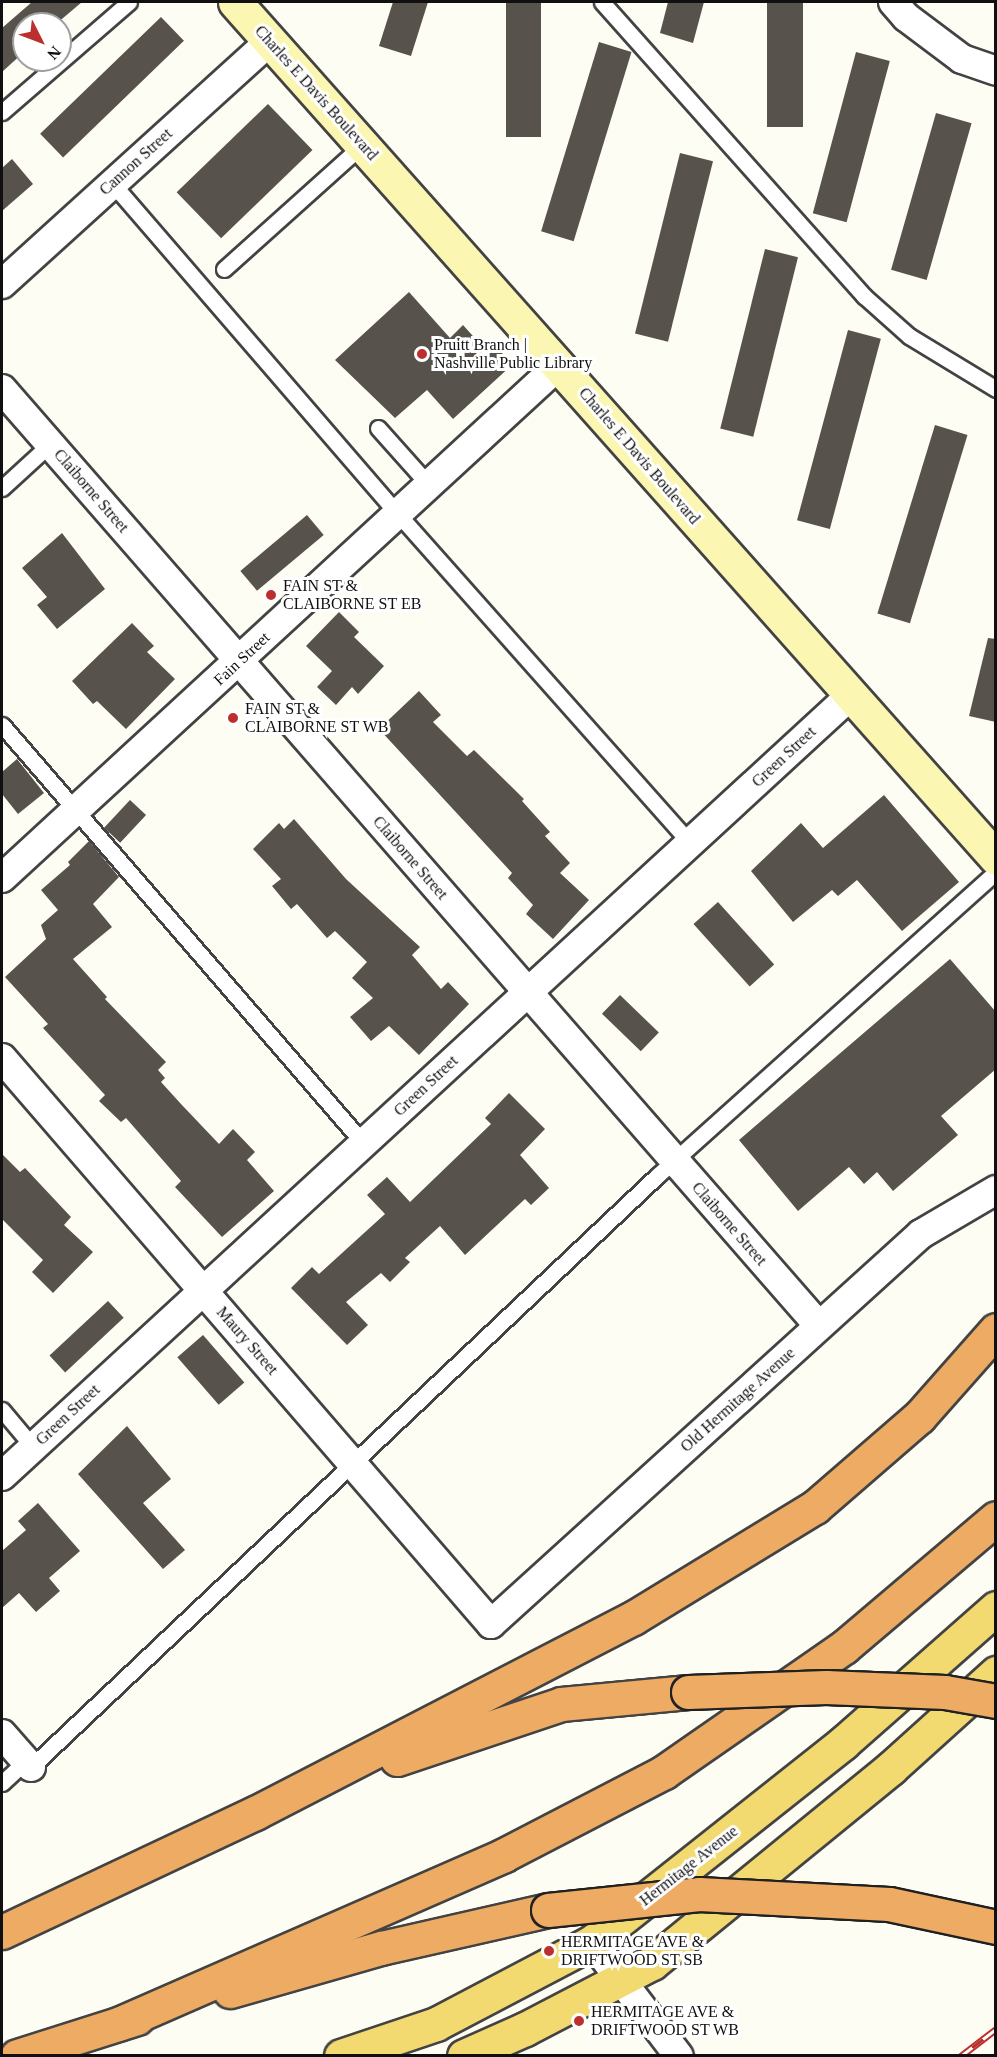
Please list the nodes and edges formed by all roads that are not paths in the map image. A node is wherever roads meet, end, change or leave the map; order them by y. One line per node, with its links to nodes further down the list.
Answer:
1 (129, 2): 7 (lane)
2 (235, 2): 5 (street, Charles E Davis Boulevard)
3 (602, 2): 14 (lane)
4 (893, 2): 6 (street)
5 (270, 41): 8 (street, Charles E Davis Boulevard); 9 (street, Cannon Street)
6 (996, 71)
7 (2, 112)
8 (362, 145): 10 (lane); 12 (street, Charles E Davis Boulevard)
9 (112, 183): 11 (street, Cannon Street); 19 (lane)
10 (224, 269)
11 (2, 284)
12 (559, 365): 17 (street, Fain Street); 21 (street, Charles E Davis Boulevard)
13 (2, 389): 16 (street, Claiborne Street)
14 (996, 389)
15 (378, 428): 17 (lane)
16 (50, 444): 18 (lane); 20 (street, Claiborne Street)
17 (429, 485): 19 (street, Fain Street)
18 (2, 488)
19 (398, 514): 20 (street, Fain Street); 24 (lane)
20 (240, 662): 23 (street, Fain Street); 28 (street, Claiborne Street)
21 (850, 696): 24 (street, Green Street); 25 (street, Charles E Davis Boulevard)
22 (2, 725): 23 (lane)
23 (77, 810): 27 (street, Fain Street); 30 (lane)
24 (690, 843): 28 (street, Green Street)
25 (996, 858)
26 (996, 872): 31 (lane)
27 (2, 878)
28 (527, 993): 30 (street, Green Street); 31 (street, Claiborne Street)
29 (2, 1058): 33 (street, Maury Street)
30 (364, 1144): 33 (street, Green Street)
31 (674, 1161): 34 (street, Claiborne Street); 38 (lane)
32 (996, 1190): 34 (street, Old Hermitage Avenue)
33 (203, 1290): 37 (street, Green Street); 38 (street, Maury Street)
34 (819, 1326): 42 (street, Old Hermitage Avenue)
35 (996, 1330): 48 (highway)
36 (2, 1410): 37 (lane)
37 (33, 1447): 39 (street, Green Street)
38 (351, 1461): 42 (street, Maury Street); 46 (lane)
39 (2, 1476)
40 (996, 1518): 53 (highway)
41 (996, 1608): 51 (main road, Hermitage Avenue)
42 (491, 1624)
43 (996, 1673): 52 (main road)
44 (996, 1701): 48 (highway, bridge)
45 (2, 1734): 46 (street)
46 (28, 1764): 47 (lane)
47 (2, 1783)
48 (255, 1813): 50 (highway)
49 (996, 1927): 53 (highway, bridge)
50 (2, 1932)
51 (592, 1942): 52 (street); 55 (main road, Hermitage Avenue)
52 (623, 1979): 56 (main road); 57 (street)
53 (118, 2024): 54 (highway)
54 (17, 2055)
55 (340, 2055)
56 (464, 2055)
57 (679, 2055)

